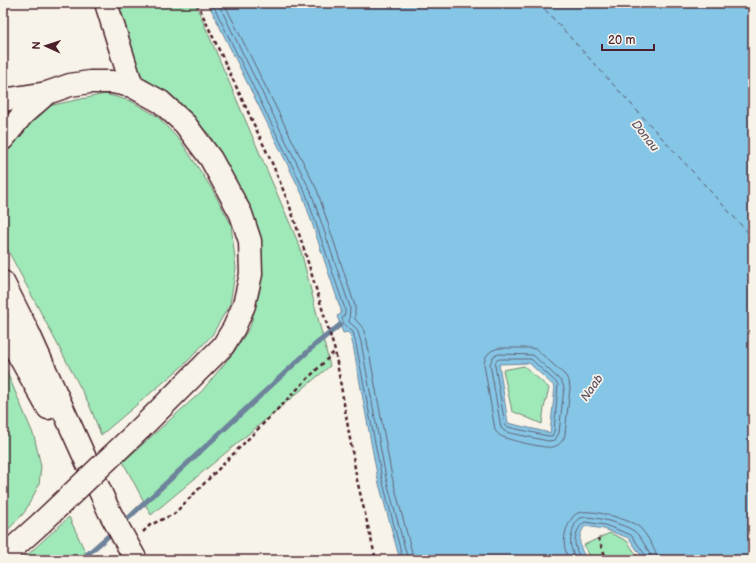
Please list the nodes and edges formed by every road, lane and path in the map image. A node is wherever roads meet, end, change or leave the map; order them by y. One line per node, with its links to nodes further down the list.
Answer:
1 (106, 3): 3 (main road)
2 (197, 3): 11 (path)
3 (132, 86): 4 (main road); 15 (main road, bridge)
4 (47, 93): 5 (main road); 6 (main road)
5 (3, 100)
6 (3, 139)
7 (3, 269): 10 (main road)
8 (3, 282): 10 (main road)
9 (3, 326): 12 (main road)
10 (28, 332): 12 (main road)
11 (335, 351): 13 (path); 17 (path)
12 (109, 511): 16 (main road, bridge)
13 (140, 535)
14 (598, 538): 18 (path)
15 (3, 557)
16 (136, 560)
17 (376, 560)
18 (607, 560)

